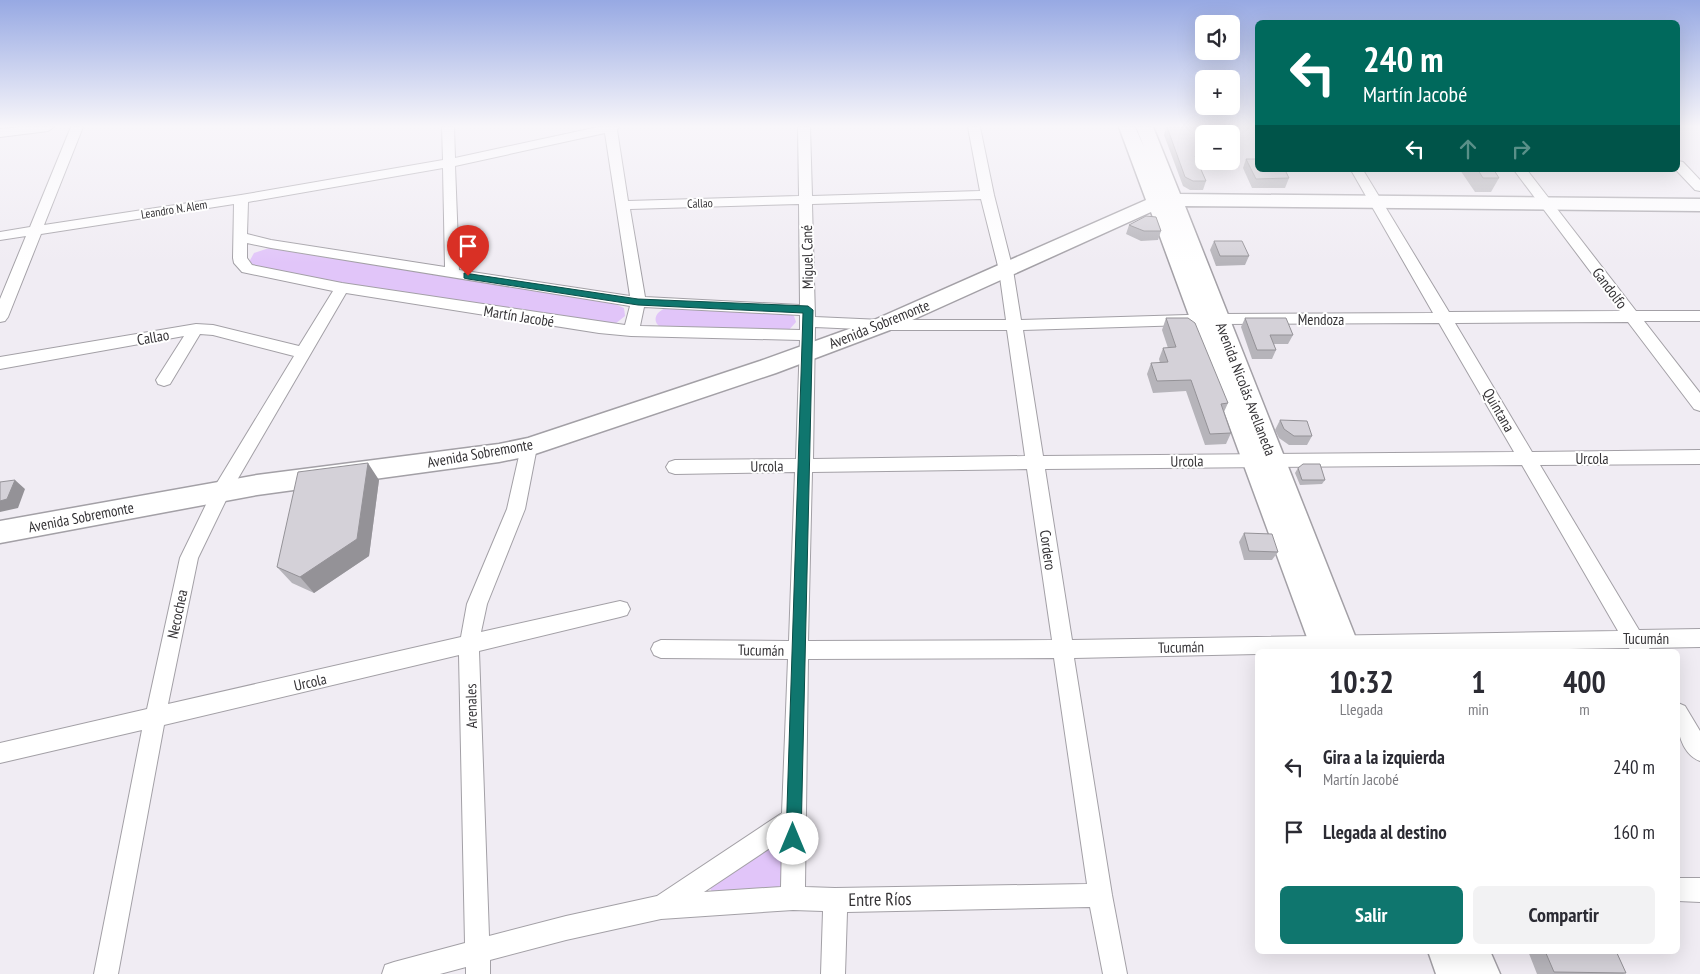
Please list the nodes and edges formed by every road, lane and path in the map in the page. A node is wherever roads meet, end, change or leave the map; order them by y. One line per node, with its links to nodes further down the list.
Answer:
1 (59, 172): 21 (street)
2 (395, 172): 14 (street, Leandro N. Alem)
3 (450, 172): 27 (street)
4 (618, 172): 19 (street)
5 (805, 172): 15 (street, Miguel Cané)
6 (983, 172): 13 (street, Cordero)
7 (1151, 172): 16 (main road, Avenida Nicolás Avellaneda)
8 (1158, 172): 16 (main road, Avenida Nicolás Avellaneda)
9 (1358, 172): 17 (street, Quintana)
10 (1522, 172): 18 (street, Gandolfo)
11 (1685, 172): 12 (street)
12 (1700, 187)
13 (987, 195): 15 (street, Callao); 26 (street, Cordero)
14 (241, 199): 21 (street, Leandro N. Alem); 23 (street)
15 (806, 200): 19 (street, Callao); 38 (street, Miguel Cané)
16 (1166, 201): 17 (main road, Avenida Sobremonte); 26 (main road, Avenida Sobremonte); 34 (main road, Avenida Nicolás Avellaneda)
17 (1376, 202): 18 (main road, Avenida Sobremonte); 33 (street, Quintana)
18 (1546, 203): 20 (main road, Avenida Sobremonte); 30 (street, Gandolfo)
19 (623, 205): 29 (street)
20 (1700, 205)
21 (36, 231): 22 (street, Leandro N. Alem); 32 (street)
22 (0, 236)
23 (242, 237): 24 (street); 25 (street)
24 (271, 244): 25 (street); 27 (street, Martín Jacobé)
25 (240, 257): 28 (street, Martín Jacobé)
26 (1006, 270): 35 (main road, Avenida Sobremonte); 36 (street, Cordero)
27 (452, 273): 29 (street, Martín Jacobé)
28 (342, 288): 39 (street, Martín Jacobé); 40 (street, Necochea)
29 (638, 302): 38 (street, Martín Jacobé); 39 (street)
30 (1632, 315): 31 (street, Mendoza); 33 (street, Mendoza); 43 (street, Gandolfo)
31 (1700, 316)
32 (0, 317)
33 (1446, 318): 34 (street, Mendoza); 46 (street, Quintana)
34 (1211, 319): 36 (street, Mendoza); 47 (main road, Avenida Nicolás Avellaneda)
35 (882, 325): 36 (street, Mendoza); 38 (main road, Avenida Sobremonte); 38 (street, Mendoza)
36 (1015, 325): 48 (street, Cordero)
37 (196, 330): 40 (street, Callao); 41 (street, Callao); 42 (street)
38 (808, 330): 39 (street, Martín Jacobé); 44 (main road, Avenida Sobremonte); 49 (street, Miguel Cané)
39 (630, 331)
40 (304, 354): 51 (street, Necochea)
41 (0, 363)
42 (164, 380)
43 (1700, 405)
44 (529, 447): 51 (main road, Avenida Sobremonte); 56 (street, Arenales)
45 (1700, 457): 46 (street, Urcola)
46 (1528, 458): 47 (street, Urcola); 55 (street, Quintana)
47 (1263, 460): 48 (street, Urcola); 57 (main road, Avenida Nicolás Avellaneda)
48 (1035, 463): 49 (street, Urcola); 59 (street, Cordero)
49 (805, 466): 50 (street, Urcola); 60 (street, Miguel Cané)
50 (675, 467)
51 (221, 491): 52 (main road, Avenida Sobremonte); 62 (street, Necochea)
52 (0, 532)
53 (620, 609): 56 (street, Urcola)
54 (1700, 638): 55 (street, Tucumán)
55 (1637, 644): 57 (street, Tucumán)
56 (469, 645): 62 (street, Urcola); 74 (street, Arenales)
57 (1335, 648): 59 (street, Tucumán)
58 (661, 649): 60 (street, Tucumán)
59 (1062, 649): 60 (street, Tucumán); 68 (street, Cordero)
60 (799, 650): 65 (street, Miguel Cané)
61 (1680, 716): 63 (street)
62 (155, 718): 64 (street, Urcola); 75 (street, Necochea)
63 (1700, 751)
64 (0, 753)
65 (793, 819): 69 (street, Miguel Cané); 71 (street, Entre Ríos)
66 (1680, 890): 67 (street)
67 (1700, 890)
68 (1100, 895): 70 (street, Entre Ríos); 78 (street, Cordero)
69 (794, 898): 70 (street, Entre Ríos); 71 (street, Entre Ríos)
70 (835, 900): 77 (street)
71 (661, 907): 74 (street, Entre Ríos)
72 (1446, 954): 79 (main road)
73 (1474, 954): 80 (main road)
74 (477, 963): 76 (street, Entre Ríos)
75 (106, 974)
76 (394, 974)
77 (833, 974)
78 (1115, 974)
79 (1454, 974)
80 (1482, 974)

